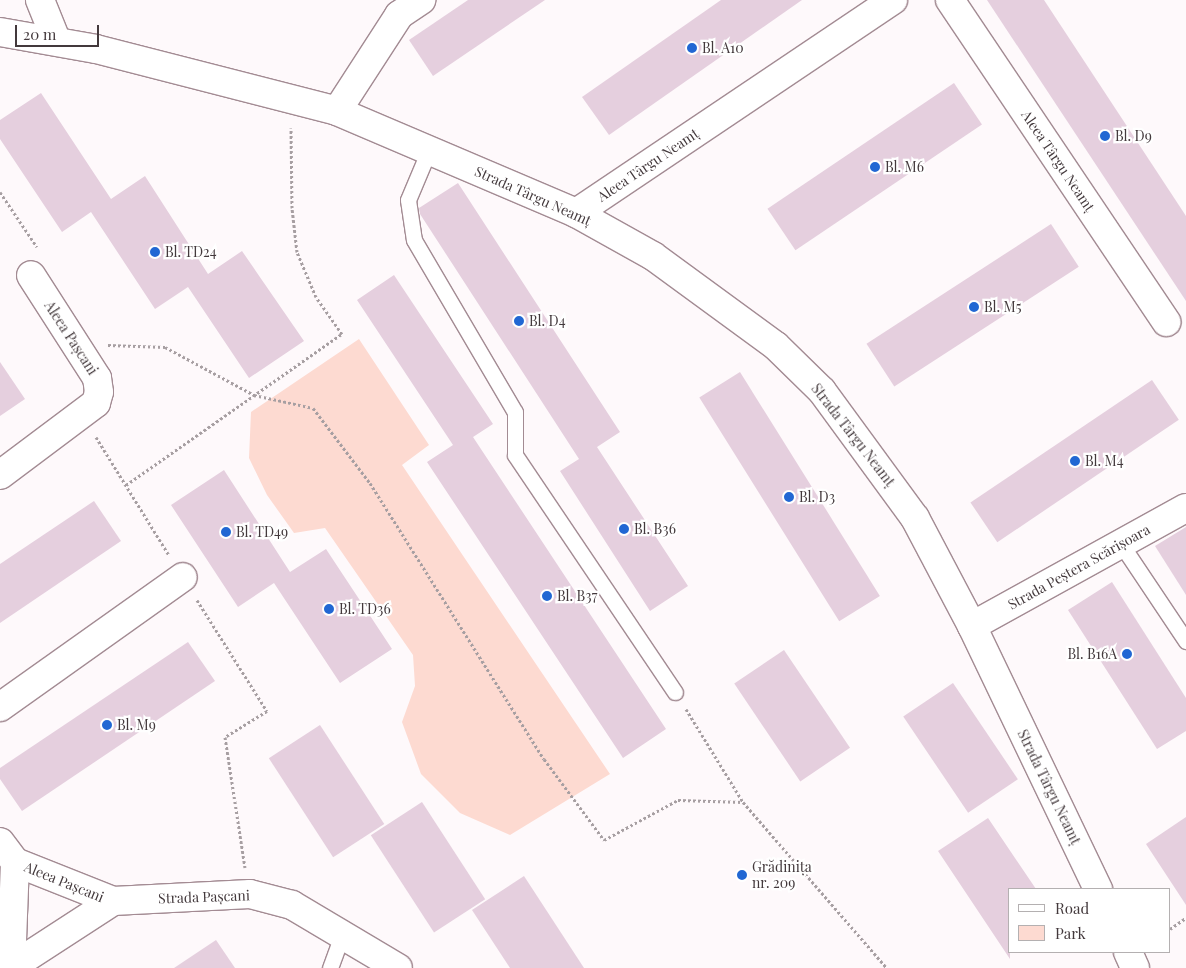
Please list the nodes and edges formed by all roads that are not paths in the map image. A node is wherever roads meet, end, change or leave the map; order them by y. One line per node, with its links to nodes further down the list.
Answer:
1 (40, 0): 6 (street)
2 (420, 0): 7 (street)
3 (894, 0): 9 (street, Aleea Târgu Neamț)
4 (950, 0): 11 (street, Aleea Târgu Neamț)
5 (0, 32): 6 (street, Strada Târgu Neamț)
6 (57, 42): 7 (street, Strada Târgu Neamț)
7 (337, 111): 8 (street, Strada Târgu Neamț)
8 (429, 150): 9 (street, Strada Târgu Neamț); 18 (lane)
9 (576, 213): 16 (street, Strada Târgu Neamț)
10 (37, 266): 12 (street, Aleea Pașcani)
11 (1166, 322)
12 (0, 475)
13 (1186, 508): 14 (street, Strada Peștera Scărișoara)
14 (1121, 544): 16 (street, Strada Peștera Scărișoara); 17 (lane)
15 (183, 578): 19 (street)
16 (972, 626): 21 (street, Strada Târgu Neamț)
17 (1186, 642)
18 (675, 692)
19 (0, 708)
20 (7, 852): 22 (street, Aleea Pașcani); 25 (street, Aleea Pașcani)
21 (1098, 888)
22 (113, 902): 23 (street, Strada Pașcani); 25 (street, Strada Pașcani)
23 (342, 935): 26 (lane); 27 (street, Strada Pașcani)
24 (1128, 953): 28 (street)
25 (10, 968)
26 (330, 968)
27 (398, 968)
28 (1135, 968)

